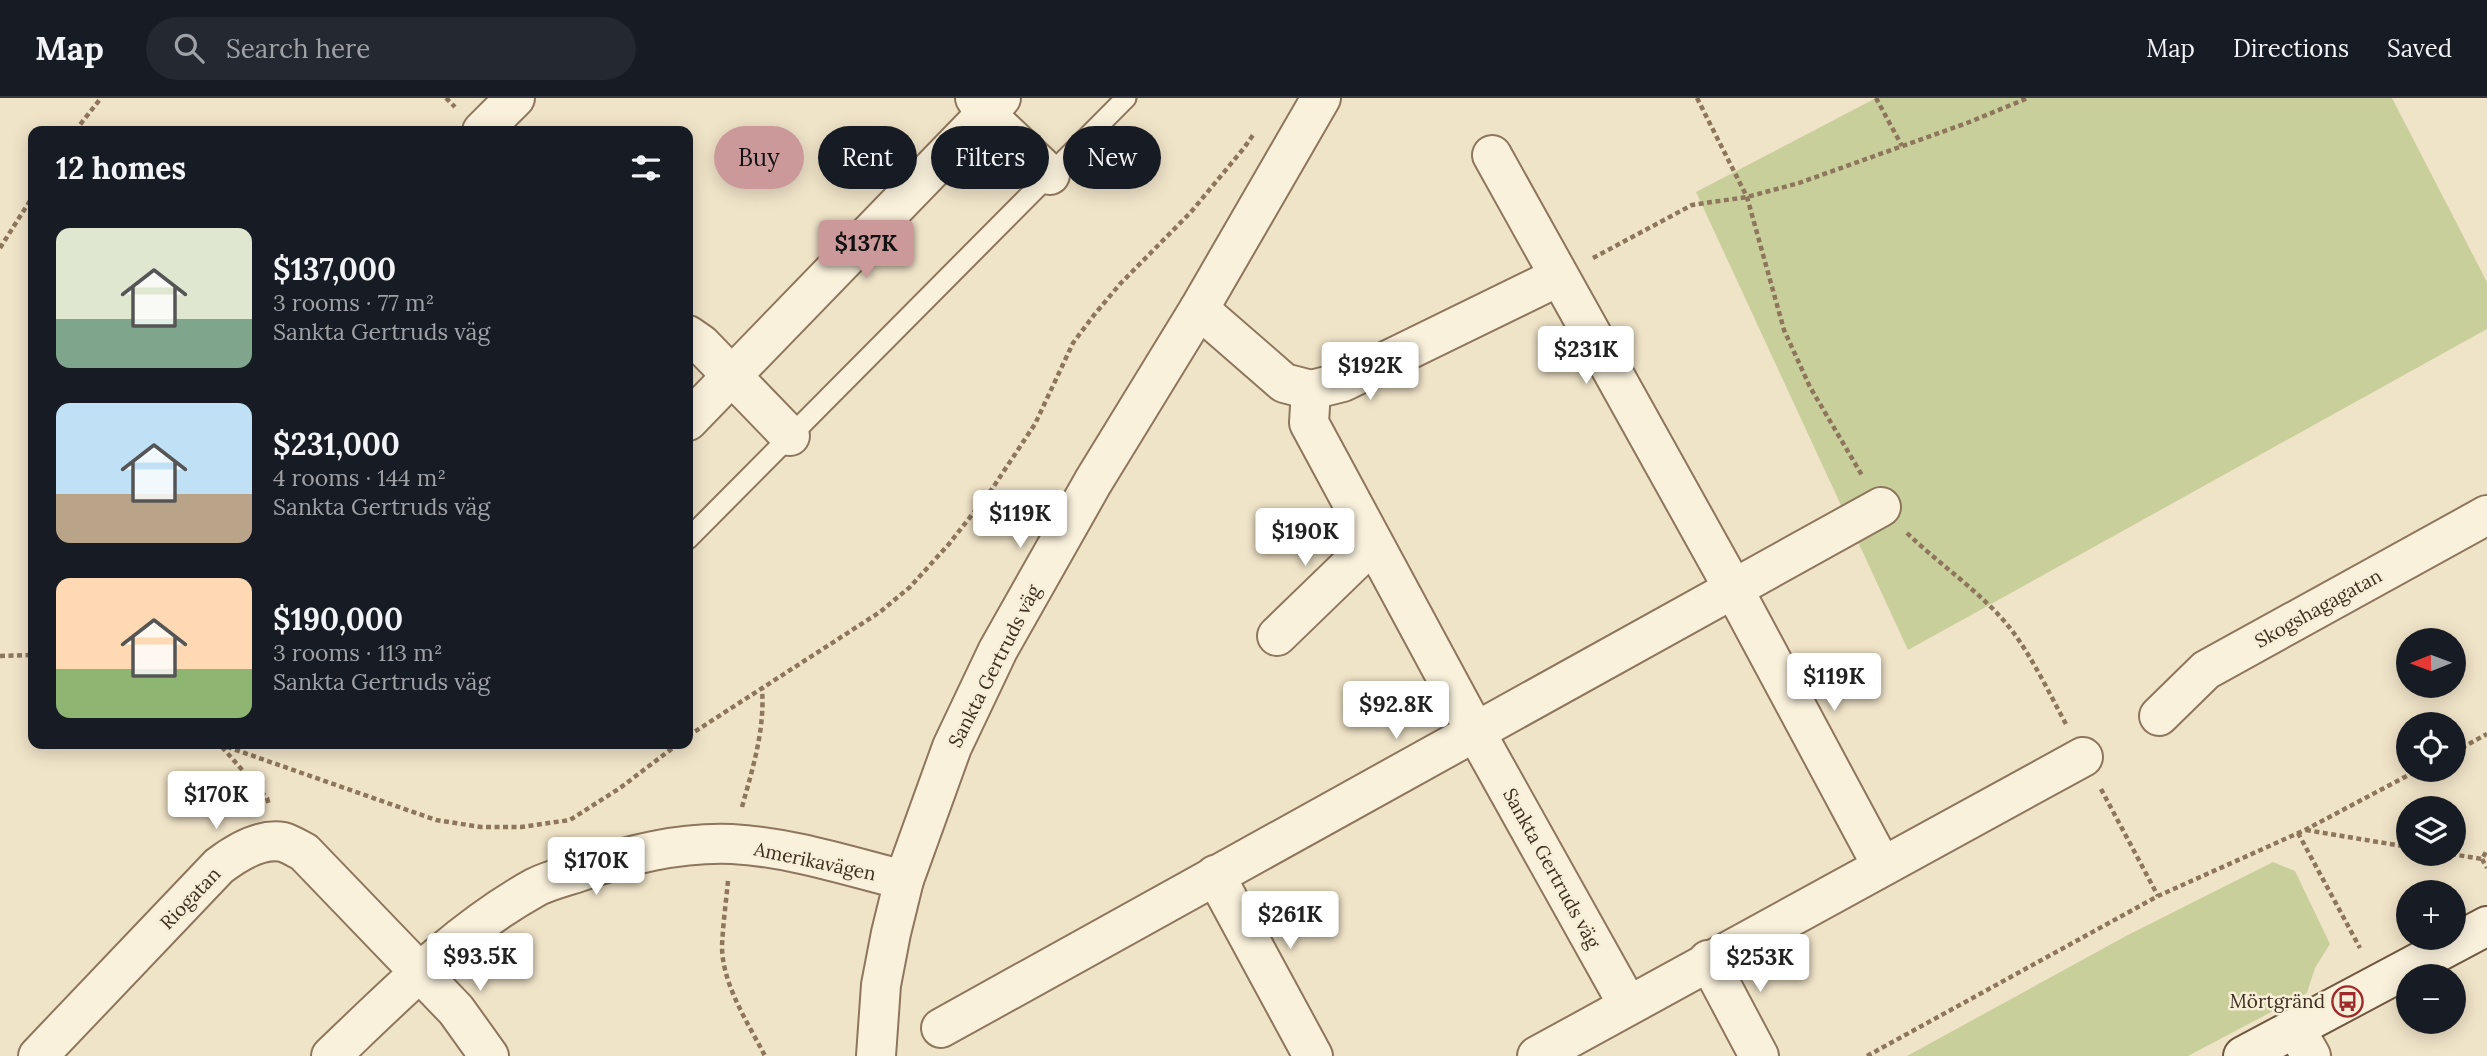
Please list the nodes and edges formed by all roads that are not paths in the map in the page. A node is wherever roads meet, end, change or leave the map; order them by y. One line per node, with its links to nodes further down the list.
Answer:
1 (515, 98): 5 (street)
2 (1126, 98): 7 (lane)
3 (1321, 98): 9 (street, Sankta Gertruds väg)
4 (987, 103): 7 (street); 11 (street)
5 (487, 126)
6 (1492, 155): 8 (street)
7 (1050, 175): 14 (lane)
8 (1558, 277): 12 (street); 19 (street)
9 (1199, 309): 12 (street); 26 (street, Sankta Gertruds väg)
10 (693, 338): 11 (street)
11 (731, 376): 13 (street); 14 (street)
12 (1311, 390): 18 (street, Sankta Gertruds väg)
13 (693, 416)
14 (790, 436): 17 (lane)
15 (1881, 507): 19 (street)
16 (2487, 515): 21 (street, Skogshagagatan)
17 (693, 534)
18 (1373, 543): 20 (street); 22 (street, Sankta Gertruds väg)
19 (1733, 588): 22 (street); 24 (street)
20 (1277, 636)
21 (2159, 716)
22 (1475, 731): 25 (street); 30 (street, Sankta Gertruds väg)
23 (2083, 757): 24 (street)
24 (1882, 866): 28 (street)
25 (1215, 875): 31 (street); 37 (street)
26 (904, 880): 29 (street, Amerikavägen); 36 (street, Sankta Gertruds väg)
27 (2487, 926): 32 (street)
28 (1708, 960): 30 (street); 39 (street)
29 (420, 972): 33 (street, Riogatan); 34 (street, Amerikavägen); 35 (street)
30 (1628, 1005): 38 (street)
31 (941, 1028)
32 (2303, 1042): 40 (street)
33 (38, 1056)
34 (331, 1056)
35 (489, 1056)
36 (876, 1056)
37 (1313, 1056)
38 (1537, 1056)
39 (1759, 1056)
40 (2243, 1056)

